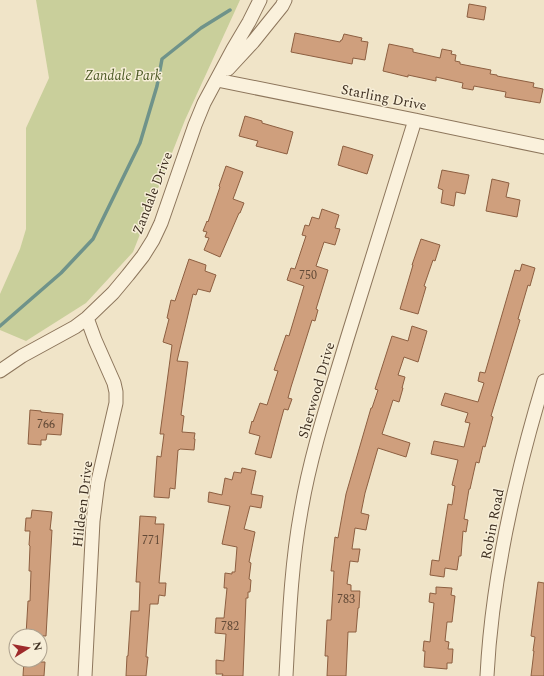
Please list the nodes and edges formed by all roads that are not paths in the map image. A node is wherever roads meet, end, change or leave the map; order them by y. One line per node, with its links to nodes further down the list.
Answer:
1 (260, 0): 3 (street, Zandale Drive)
2 (285, 0): 3 (street, Zandale Drive)
3 (217, 80): 4 (street, Starling Drive); 6 (street, Zandale Drive)
4 (415, 120): 5 (street, Starling Drive); 10 (street, Sherwood Drive)
5 (544, 148)
6 (88, 318): 7 (street, Zandale Drive); 9 (street, Hildeen Drive)
7 (0, 371)
8 (544, 381): 11 (street, Robin Road)
9 (85, 676)
10 (286, 676)
11 (487, 676)

